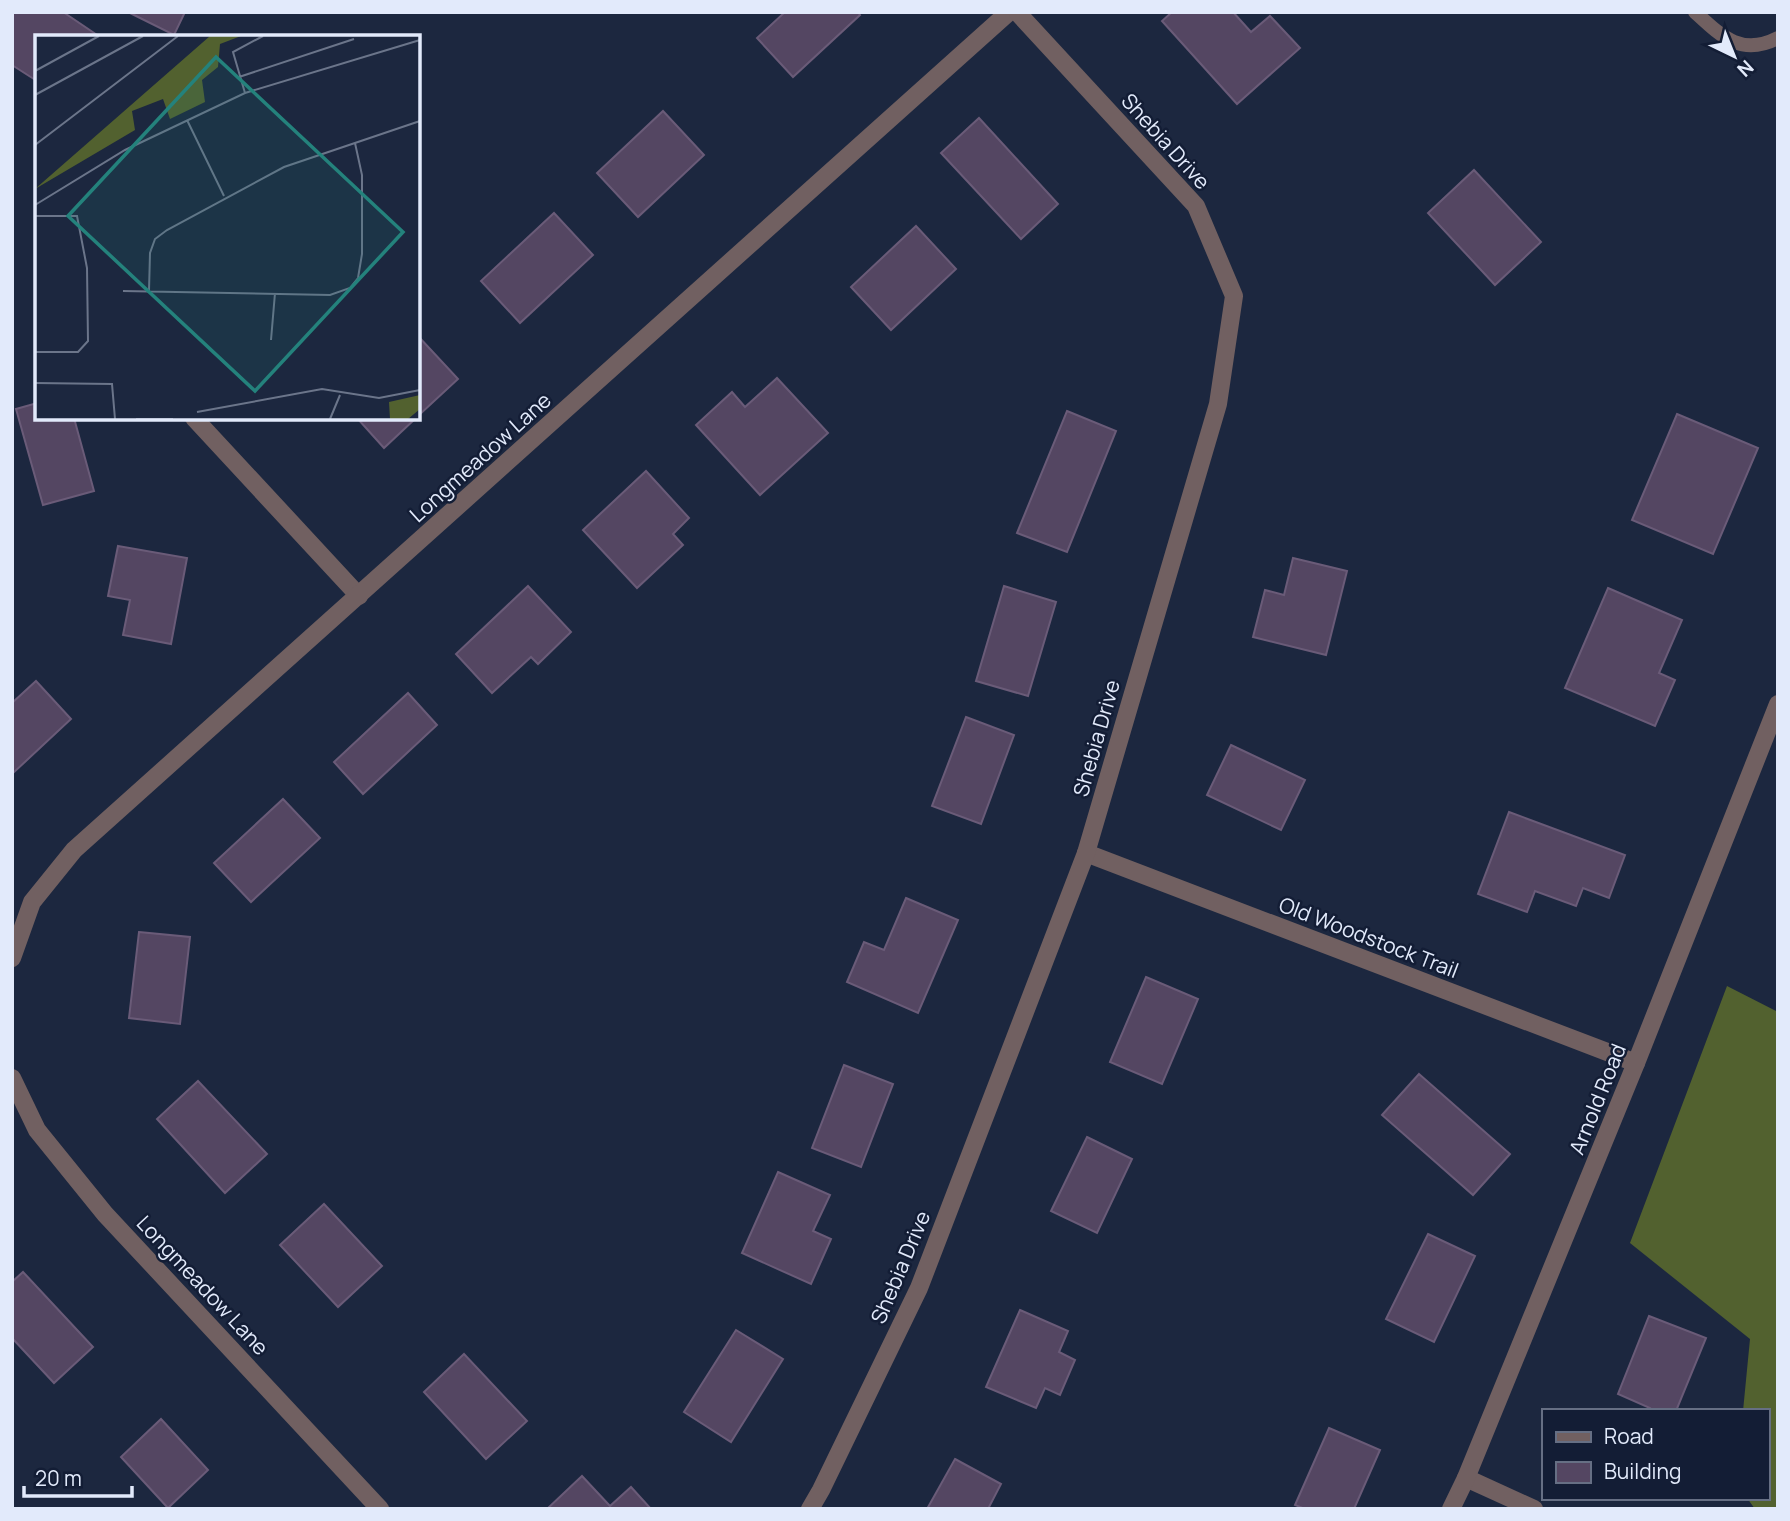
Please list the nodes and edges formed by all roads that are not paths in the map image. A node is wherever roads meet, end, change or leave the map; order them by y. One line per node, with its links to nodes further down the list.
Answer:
1 (1009, 12): 6 (street, Longmeadow Lane)
2 (1017, 12): 8 (street, Shebia Drive)
3 (1695, 12): 4 (lane)
4 (1778, 38)
5 (196, 420): 6 (street)
6 (359, 596): 9 (street, Longmeadow Lane)
7 (1778, 704): 10 (street, Arnold Road)
8 (1086, 853): 10 (street, Old Woodstock Trail); 14 (street, Shebia Drive)
9 (12, 958)
10 (1636, 1063): 12 (street, Arnold Road)
11 (12, 1078): 13 (street, Longmeadow Lane)
12 (1466, 1478): 15 (street, Arnold Road); 16 (street)
13 (380, 1509)
14 (810, 1509)
15 (1451, 1509)
16 (1534, 1509)

